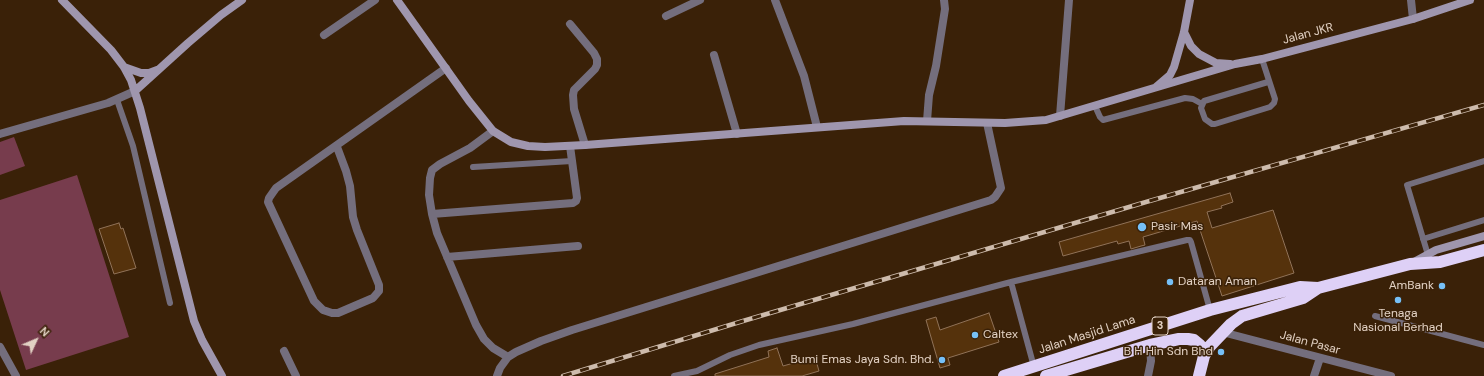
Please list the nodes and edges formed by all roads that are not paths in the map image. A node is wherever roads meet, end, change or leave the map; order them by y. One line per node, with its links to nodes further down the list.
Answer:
1 (62, 0): 20 (street)
2 (242, 0): 21 (street)
3 (375, 0): 16 (street)
4 (397, 0): 22 (street)
5 (700, 0): 12 (street)
6 (775, 0): 32 (street)
7 (944, 0): 30 (street)
8 (1069, 0): 29 (street)
9 (1190, 0): 15 (street)
10 (1411, 0): 13 (street)
11 (1470, 0): 13 (street, Jalan JKR)
12 (666, 16)
13 (1413, 18): 18 (street, Jalan JKR)
14 (570, 24): 37 (street)
15 (1184, 32): 19 (street); 24 (street)
16 (324, 35)
17 (714, 55): 35 (street)
18 (1262, 59): 19 (street, Jalan JKR); 23 (lane)
19 (1235, 64): 24 (street, Jalan JKR)
20 (124, 67): 21 (street); 25 (street)
21 (160, 68): 25 (street)
22 (446, 68): 33 (street); 38 (street)
23 (1268, 82): 27 (lane); 27 (lane)
24 (1152, 90): 28 (street, Jalan JKR)
25 (135, 91): 26 (street); 67 (street)
26 (117, 100): 34 (street); 53 (lane)
27 (1202, 104): 28 (lane)
28 (1095, 106): 29 (street, Jalan JKR)
29 (1060, 116): 31 (street, Jalan JKR)
30 (927, 122): 31 (street, Jalan JKR); 32 (street, Jalan JKR)
31 (987, 123): 62 (street)
32 (817, 127): 35 (street, Jalan JKR)
33 (492, 131): 36 (street, Jalan JKR); 42 (street)
34 (0, 134)
35 (737, 134): 37 (street, Jalan JKR)
36 (570, 146): 37 (street, Jalan JKR); 39 (street)
37 (585, 146)
38 (337, 147): 38 (street)
39 (572, 161): 41 (lane); 42 (street)
40 (1484, 161): 45 (lane)
41 (473, 167)
42 (432, 214): 49 (street)
43 (1484, 220): 45 (lane)
44 (1484, 236): 48 (street)
45 (1423, 239): 48 (lane)
46 (578, 246): 49 (street)
47 (1484, 250): 50 (highway, 3)
48 (1428, 254): 50 (street)
49 (447, 257): 62 (street)
50 (1410, 264): 52 (highway, Jalan Masjid Lama / 3)
51 (1011, 282): 54 (lane); 64 (lane); 65 (lane)
52 (1318, 288): 54 (highway, Jalan Masjid Lama / 3); 56 (highway, Jalan Masjid Lama / 3)
53 (170, 303)
54 (1210, 310): 64 (highway, Jalan Masjid Lama / 3)
55 (1376, 316): 58 (lane)
56 (1222, 332): 61 (highway, Jalan Masjid Lama / 3); 63 (street, Jalan Pasar)
57 (1150, 345): 61 (highway, 3); 72 (highway, 3); 73 (street)
58 (1484, 345)
59 (0, 347): 66 (street)
60 (284, 351): 68 (street)
61 (1204, 356): 74 (highway, 3)
62 (508, 357): 69 (street)
63 (1320, 358): 75 (street); 76 (street, Jalan Pasar)
64 (1034, 367): 71 (highway, Jalan Masjid Lama / 3)
65 (689, 375): 70 (lane)
66 (16, 376)
67 (222, 376)
68 (296, 376)
69 (497, 376)
70 (674, 376)
71 (1004, 376)
72 (1046, 376)
73 (1148, 376)
74 (1199, 376)
75 (1314, 376)
76 (1391, 376)

